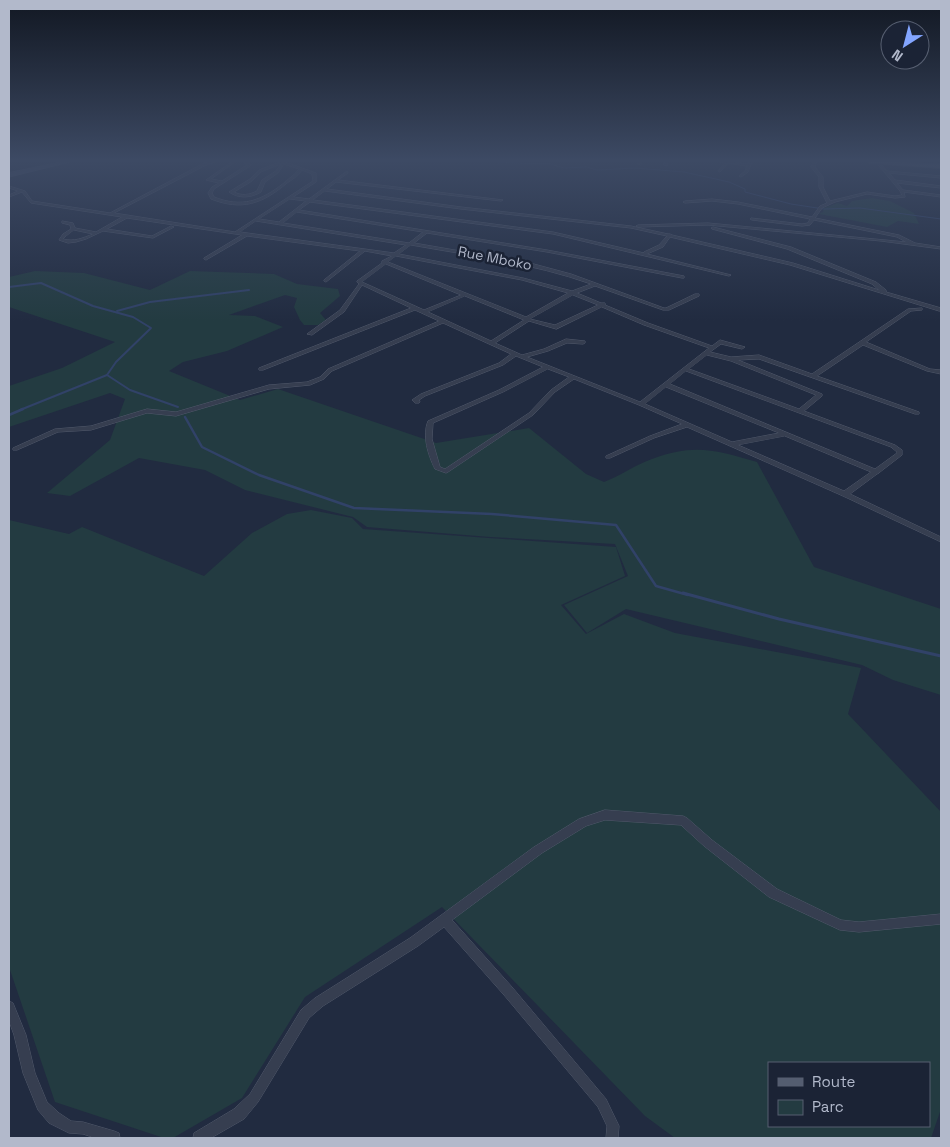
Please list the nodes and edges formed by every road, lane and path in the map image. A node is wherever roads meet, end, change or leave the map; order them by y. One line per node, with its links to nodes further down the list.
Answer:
1 (120, 215): 9 (street)
2 (263, 215): 13 (street)
3 (291, 215): 15 (street)
4 (318, 215): 21 (street)
5 (421, 215): 29 (street)
6 (519, 215): 17 (street)
7 (791, 215): 10 (street)
8 (815, 215): 10 (street)
9 (127, 216): 11 (street); 20 (street)
10 (813, 218): 12 (street); 26 (street)
11 (122, 219): 19 (street); 19 (street)
12 (752, 219)
13 (255, 220): 15 (street, Rue Mboko); 20 (street)
14 (63, 222): 18 (street)
15 (279, 224): 25 (street, Rue Mboko)
16 (701, 224): 17 (street); 26 (street); 44 (street)
17 (631, 227): 24 (street)
18 (72, 230): 22 (street); 22 (street)
19 (102, 230): 22 (street)
20 (236, 232): 23 (street)
21 (426, 232): 25 (street); 36 (street)
22 (96, 233)
23 (247, 234): 28 (street); 31 (street)
24 (670, 235): 29 (street); 37 (street)
25 (412, 244): 30 (street); 33 (street, Rue Mboko)
26 (912, 244): 27 (street)
27 (941, 248)
28 (364, 250): 30 (street); 38 (street)
29 (645, 253): 34 (street)
30 (395, 254): 32 (street); 35 (street)
31 (206, 260)
32 (384, 262): 39 (street); 42 (street)
33 (528, 264): 35 (street); 40 (street, Rue Mboko)
34 (729, 275)
35 (515, 277): 41 (street)
36 (682, 277)
37 (832, 277): 44 (street); 47 (street)
38 (326, 281)
39 (361, 284): 46 (street); 52 (street)
40 (596, 284): 41 (street); 43 (street, Rue Mboko)
41 (572, 293): 45 (street); 50 (street)
42 (464, 295): 49 (street); 50 (street)
43 (697, 295)
44 (892, 296): 48 (street)
45 (603, 304): 50 (street); 57 (street)
46 (414, 308): 49 (street); 63 (street)
47 (920, 309): 48 (street); 55 (street)
48 (941, 311)
49 (423, 312): 51 (street)
50 (527, 320): 53 (street)
51 (442, 321): 53 (street); 76 (street)
52 (310, 334)
53 (491, 342): 59 (street)
54 (583, 342): 60 (street)
55 (864, 343): 65 (street); 66 (street)
56 (742, 347): 57 (street)
57 (712, 348): 58 (street)
58 (706, 353): 61 (street); 64 (street)
59 (515, 354): 60 (street); 69 (street)
60 (522, 357): 62 (street)
61 (731, 359): 66 (street); 71 (street)
62 (547, 366): 67 (street); 67 (street)
63 (261, 369)
64 (686, 370): 68 (street); 71 (street)
65 (941, 372)
66 (813, 376): 72 (street)
67 (573, 377): 70 (street)
68 (667, 385): 70 (street); 74 (street)
69 (417, 402)
70 (641, 404): 73 (street)
71 (800, 412): 78 (street)
72 (917, 413)
73 (686, 425): 75 (street); 77 (street)
74 (786, 434): 75 (street); 78 (street)
75 (730, 444): 79 (street)
76 (15, 449)
77 (608, 457)
78 (877, 472): 79 (street)
79 (845, 494): 80 (street)
80 (941, 540)
81 (941, 919): 82 (street)
82 (445, 920): 85 (street); 86 (street)
83 (9, 1007): 84 (street)
84 (114, 1138)
85 (199, 1138)
86 (612, 1138)

